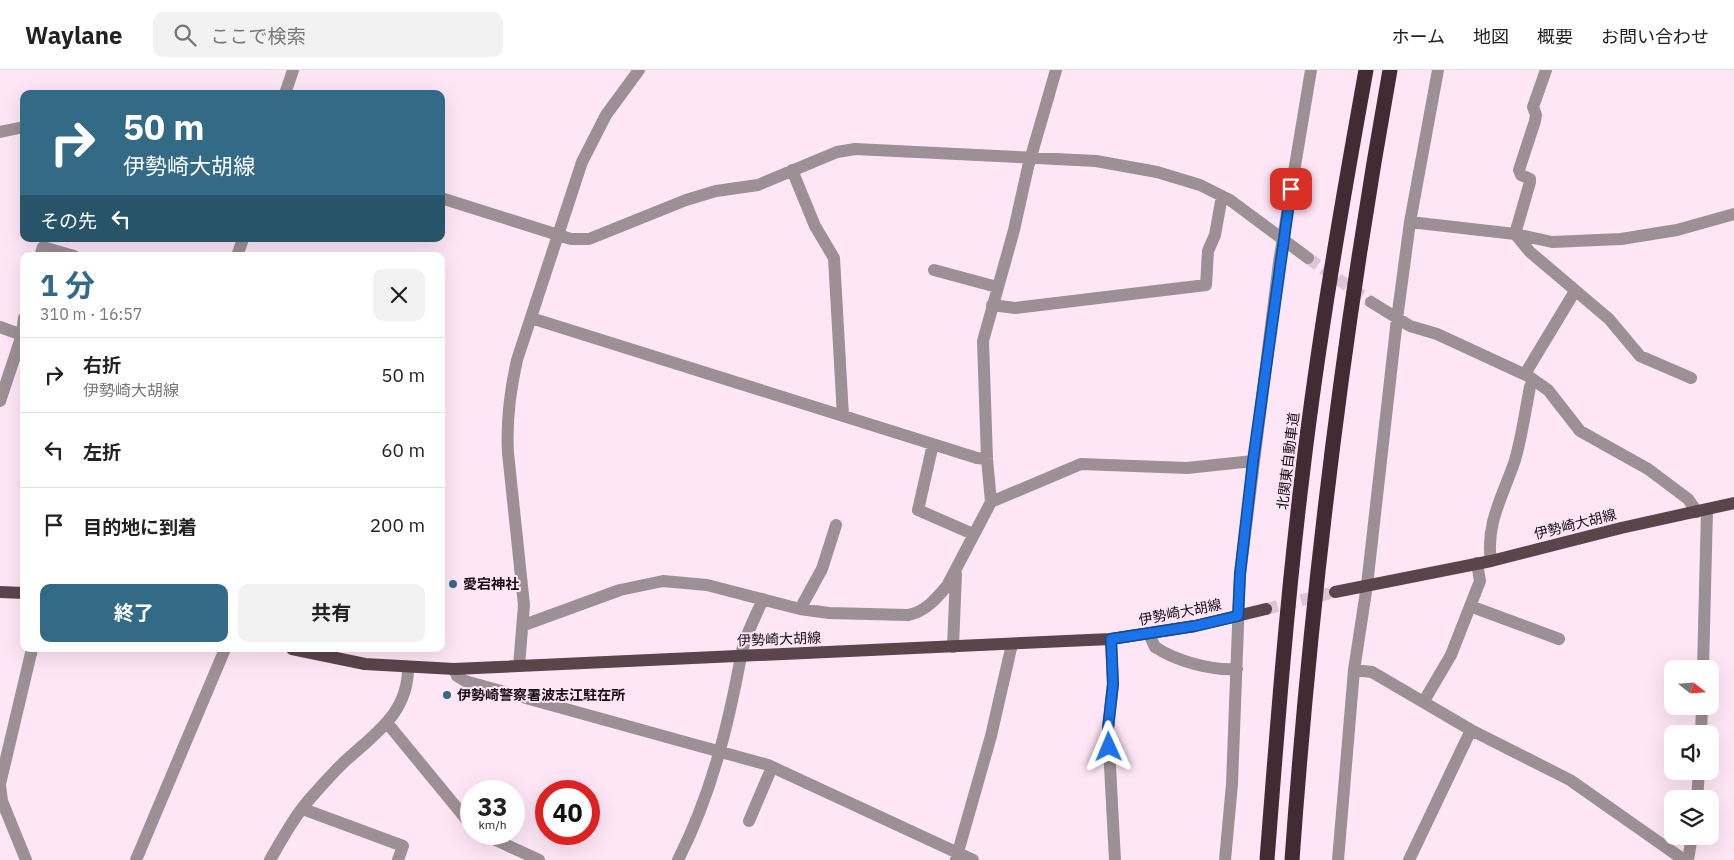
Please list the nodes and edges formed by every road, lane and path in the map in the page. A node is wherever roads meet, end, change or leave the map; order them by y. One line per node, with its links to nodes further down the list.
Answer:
1 (293, 70): 9 (street)
2 (640, 70): 19 (street)
3 (1056, 70): 12 (street)
4 (1312, 70): 20 (street)
5 (1366, 70): 96 (highway, 北関東自動車道)
6 (1390, 70): 97 (highway)
7 (1438, 70): 17 (street)
8 (1546, 70): 18 (street)
9 (287, 90)
10 (20, 128): 11 (street)
11 (0, 132)
12 (1031, 158): 13 (street); 14 (street); 25 (street)
13 (792, 170): 19 (street); 37 (street)
14 (1222, 196): 20 (street); 28 (street)
15 (445, 199): 19 (street)
16 (1734, 214): 18 (street)
17 (1410, 222): 18 (street); 30 (street)
18 (1515, 234): 26 (street)
19 (557, 235): 29 (street)
20 (1283, 239): 23 (street); 40 (street)
21 (41, 252): 22 (street)
22 (60, 252)
23 (1308, 258)
24 (934, 270): 25 (street)
25 (997, 287): 28 (street)
26 (1575, 291): 34 (street); 35 (street)
27 (1371, 302): 30 (street)
28 (992, 305): 39 (street)
29 (531, 318): 37 (street); 58 (street)
30 (1397, 318): 34 (street); 49 (street)
31 (0, 327): 32 (street)
32 (20, 335)
33 (20, 342): 36 (street)
34 (1530, 377): 43 (street); 46 (street)
35 (1691, 378)
36 (0, 401)
37 (843, 416): 38 (street)
38 (933, 444): 39 (street); 45 (street)
39 (987, 458): 41 (street)
40 (1253, 461): 41 (street); 57 (street)
41 (991, 502): 45 (street)
42 (1734, 503): 43 (main road, 伊勢崎大胡線)
43 (1702, 511): 46 (main road, 伊勢崎大胡線); 68 (street)
44 (836, 525): 55 (street)
45 (973, 534): 48 (street)
46 (1491, 561): 47 (main road, 伊勢崎大胡線)
47 (1477, 563): 49 (main road, 伊勢崎大胡線); 54 (street)
48 (956, 568): 55 (street); 63 (street)
49 (1366, 585): 51 (main road, 伊勢崎大胡線); 73 (street)
50 (0, 592): 52 (main road)
51 (1335, 592)
52 (20, 593)
53 (763, 599): 55 (street); 58 (street); 67 (street)
54 (1470, 606): 61 (street); 74 (street)
55 (800, 609)
56 (1266, 609): 57 (main road, 伊勢崎大胡線)
57 (1238, 616): 59 (main road, 伊勢崎大胡線); 72 (street)
58 (524, 625): 69 (street)
59 (1149, 634): 60 (main road, 伊勢崎大胡線); 72 (street)
60 (1111, 639): 62 (main road, 伊勢崎大胡線); 94 (street)
61 (1559, 639)
62 (1012, 644): 63 (main road, 伊勢崎大胡線); 86 (street)
63 (953, 647): 67 (main road, 伊勢崎大胡線)
64 (31, 652): 79 (street)
65 (224, 652): 88 (street)
66 (305, 652): 70 (main road, 伊勢崎大胡線)
67 (741, 655): 69 (main road, 伊勢崎大胡線); 77 (street)
68 (1703, 660)
69 (519, 666): 71 (main road, 伊勢崎大胡線)
70 (408, 668): 71 (main road, 伊勢崎大胡線); 75 (street)
71 (454, 669): 77 (street)
72 (1237, 669): 95 (street)
73 (1354, 670): 74 (street); 98 (street)
74 (1424, 701): 76 (street)
75 (388, 724): 80 (street); 81 (street)
76 (1471, 730): 99 (street); 100 (street)
77 (721, 751): 78 (street); 92 (street)
78 (772, 767): 82 (street); 86 (street)
79 (0, 785): 87 (street)
80 (303, 809): 89 (street); 90 (street)
81 (460, 812)
82 (749, 821)
83 (498, 845): 85 (street)
84 (1690, 845): 101 (street)
85 (512, 855): 91 (street)
86 (957, 856): 93 (street)
87 (26, 860)
88 (136, 860)
89 (270, 860)
90 (398, 860)
91 (539, 860)
92 (678, 860)
93 (973, 860)
94 (1115, 860)
95 (1225, 860)
96 (1268, 860)
97 (1292, 860)
98 (1338, 860)
99 (1409, 860)
100 (1684, 860)
101 (1688, 860)

